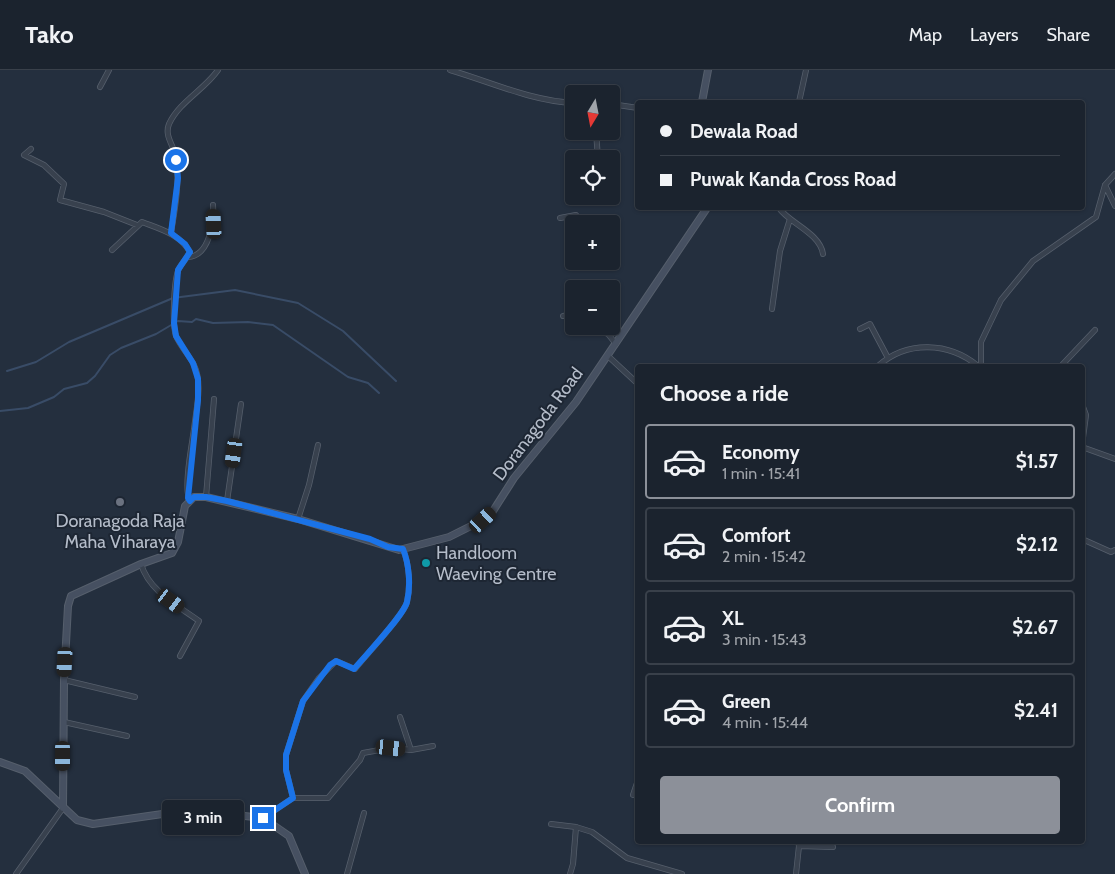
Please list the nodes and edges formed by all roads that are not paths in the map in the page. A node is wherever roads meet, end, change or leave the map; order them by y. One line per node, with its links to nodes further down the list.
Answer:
1 (109, 70): 6 (street)
2 (218, 70): 23 (street)
3 (450, 70): 9 (street)
4 (708, 70): 7 (street)
5 (806, 70): 8 (street)
6 (100, 87)
7 (702, 100)
8 (799, 100)
9 (565, 102)
10 (620, 105): 11 (street)
11 (635, 108)
12 (31, 149): 22 (street)
13 (1115, 174): 14 (street)
14 (1105, 185): 16 (street); 36 (street)
15 (213, 205): 26 (street)
16 (1115, 206)
17 (706, 210): 31 (street, Doranagoda Road)
18 (780, 210): 21 (street)
19 (565, 217): 20 (street)
20 (560, 218)
21 (790, 219): 25 (street); 27 (street)
22 (137, 225): 23 (street); 24 (street)
23 (171, 233): 26 (street)
24 (112, 250)
25 (823, 254)
26 (188, 257): 45 (street)
27 (772, 309)
28 (860, 329): 33 (street)
29 (1094, 330): 37 (street)
30 (609, 335): 31 (street)
31 (616, 344): 32 (street, Doranagoda Road)
32 (608, 356): 38 (street); 49 (street, Doranagoda Road)
33 (888, 358): 34 (street); 35 (street)
34 (880, 364)
35 (977, 364)
36 (980, 364)
37 (1063, 364)
38 (635, 381)
39 (214, 399): 44 (street)
40 (241, 404): 46 (street)
41 (318, 445): 47 (street)
42 (1085, 447): 43 (street)
43 (1115, 459)
44 (206, 497): 45 (street, Doranagoda Road); 46 (street, Doranagoda Road)
45 (190, 501): 51 (street)
46 (227, 501): 47 (street, Doranagoda Road)
47 (298, 520): 49 (street, Doranagoda Road)
48 (1085, 541): 50 (street)
49 (403, 549): 63 (street)
50 (1115, 550)
51 (141, 564): 52 (street); 53 (street)
52 (180, 656)
53 (64, 680): 54 (street); 56 (street)
54 (135, 698)
55 (400, 717): 59 (street)
56 (64, 722): 57 (street); 64 (street)
57 (127, 736)
58 (432, 746): 59 (street)
59 (411, 750): 63 (street)
60 (0, 762): 64 (street)
61 (635, 789): 62 (street)
62 (633, 795)
63 (293, 798): 66 (street)
64 (63, 808): 66 (street); 72 (street)
65 (364, 813): 74 (street)
66 (263, 818): 73 (street)
67 (551, 824): 68 (street)
68 (576, 827): 75 (street); 76 (street)
69 (799, 844): 77 (street)
70 (810, 844): 71 (street)
71 (833, 846)
72 (16, 874)
73 (305, 874)
74 (347, 874)
75 (570, 874)
76 (682, 874)
77 (796, 874)

